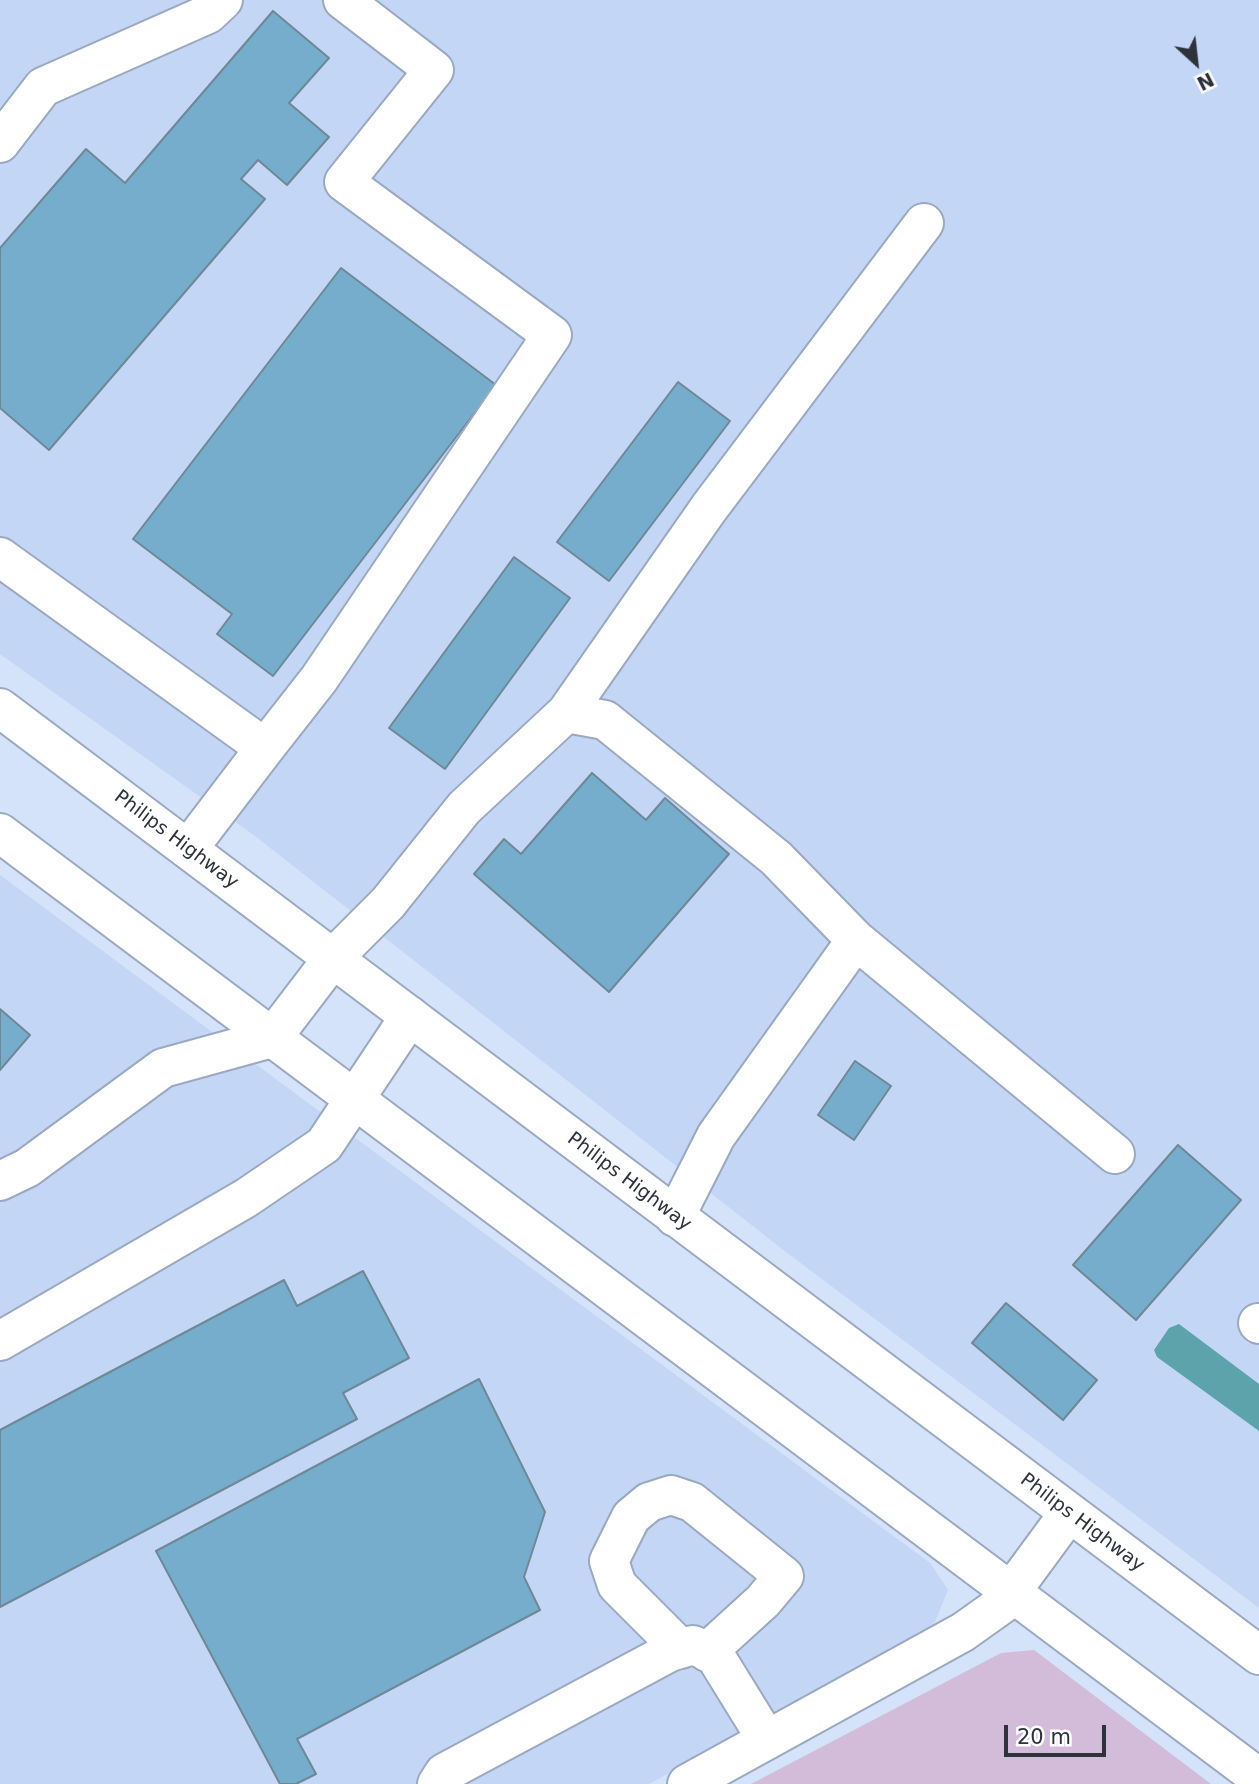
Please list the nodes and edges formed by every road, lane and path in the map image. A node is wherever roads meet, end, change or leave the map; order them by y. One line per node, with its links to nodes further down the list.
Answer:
1 (223, 0): 3 (main road)
2 (343, 0): 8 (main road)
3 (0, 142)
4 (924, 223): 7 (main road)
5 (0, 557): 8 (main road)
6 (0, 708): 10 (main road, Philips Highway)
7 (566, 713): 11 (main road); 12 (main road)
8 (265, 748): 10 (main road)
9 (0, 833): 14 (main road)
10 (188, 849): 12 (main road, Philips Highway)
11 (856, 940): 16 (main road); 18 (main road)
12 (333, 958): 13 (main road, Philips Highway); 14 (main road)
13 (410, 1016): 15 (main road); 18 (main road, Philips Highway)
14 (272, 1038): 15 (main road); 17 (main road)
15 (355, 1101): 19 (main road); 21 (main road)
16 (1115, 1154)
17 (9, 1170)
18 (675, 1216): 20 (main road, Philips Highway)
19 (0, 1341)
20 (1069, 1513): 21 (main road); 22 (main road, Philips Highway)
21 (1013, 1594): 23 (main road); 24 (main road)
22 (1259, 1655)
23 (767, 1741): 25 (main road); 26 (main road)
24 (1259, 1779)
25 (437, 1784)
26 (687, 1784)

